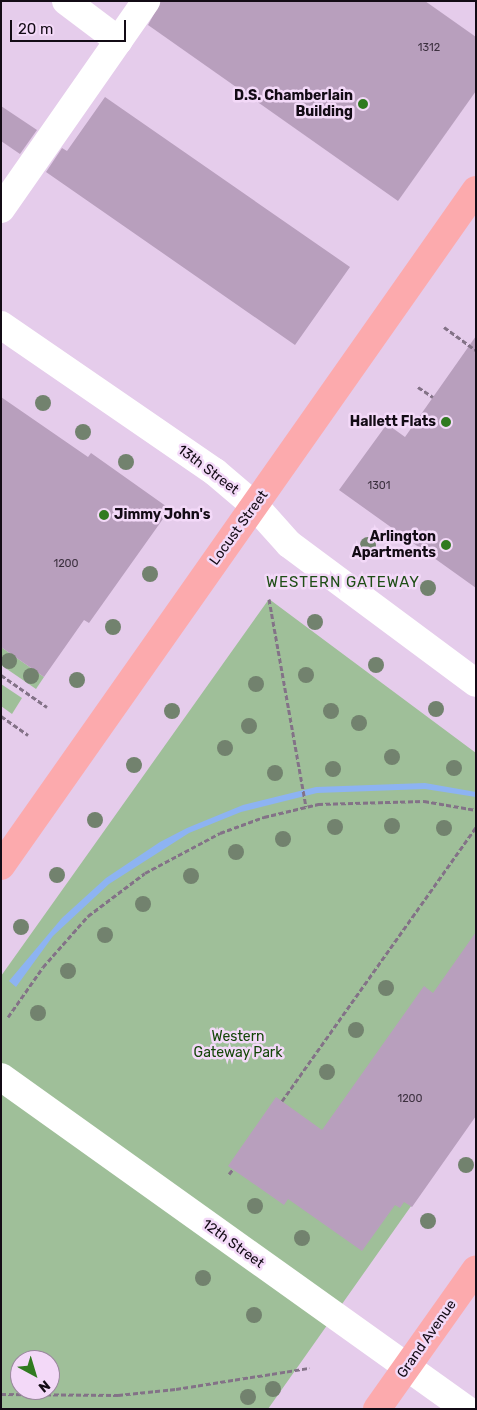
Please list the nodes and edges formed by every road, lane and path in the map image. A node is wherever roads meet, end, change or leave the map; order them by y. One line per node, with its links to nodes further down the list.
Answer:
1 (66, 1): 3 (street)
2 (146, 1): 3 (street)
3 (119, 41): 5 (street)
4 (476, 190): 11 (main road, Locust Street)
5 (1, 209)
6 (1, 325): 11 (street, 13th Street)
7 (444, 327): 8 (path)
8 (476, 350)
9 (418, 387): 10 (path)
10 (433, 397)
11 (255, 506): 14 (street, 13th Street); 21 (main road, Locust Street)
12 (268, 599): 18 (path)
13 (1, 675): 15 (path)
14 (476, 683)
15 (47, 707)
16 (1, 716): 17 (path)
17 (28, 735)
18 (306, 807): 19 (path); 22 (path)
19 (476, 810)
20 (476, 827): 24 (path)
21 (1, 866)
22 (8, 1018)
23 (1, 1077): 29 (street, 12th Street)
24 (282, 1101)
25 (233, 1169): 26 (path)
26 (229, 1174)
27 (476, 1269): 29 (main road, Grand Avenue)
28 (309, 1368): 30 (path)
29 (407, 1368): 31 (main road, Grand Avenue); 32 (street, 12th Street)
30 (1, 1394)
31 (377, 1409)
32 (466, 1409)

